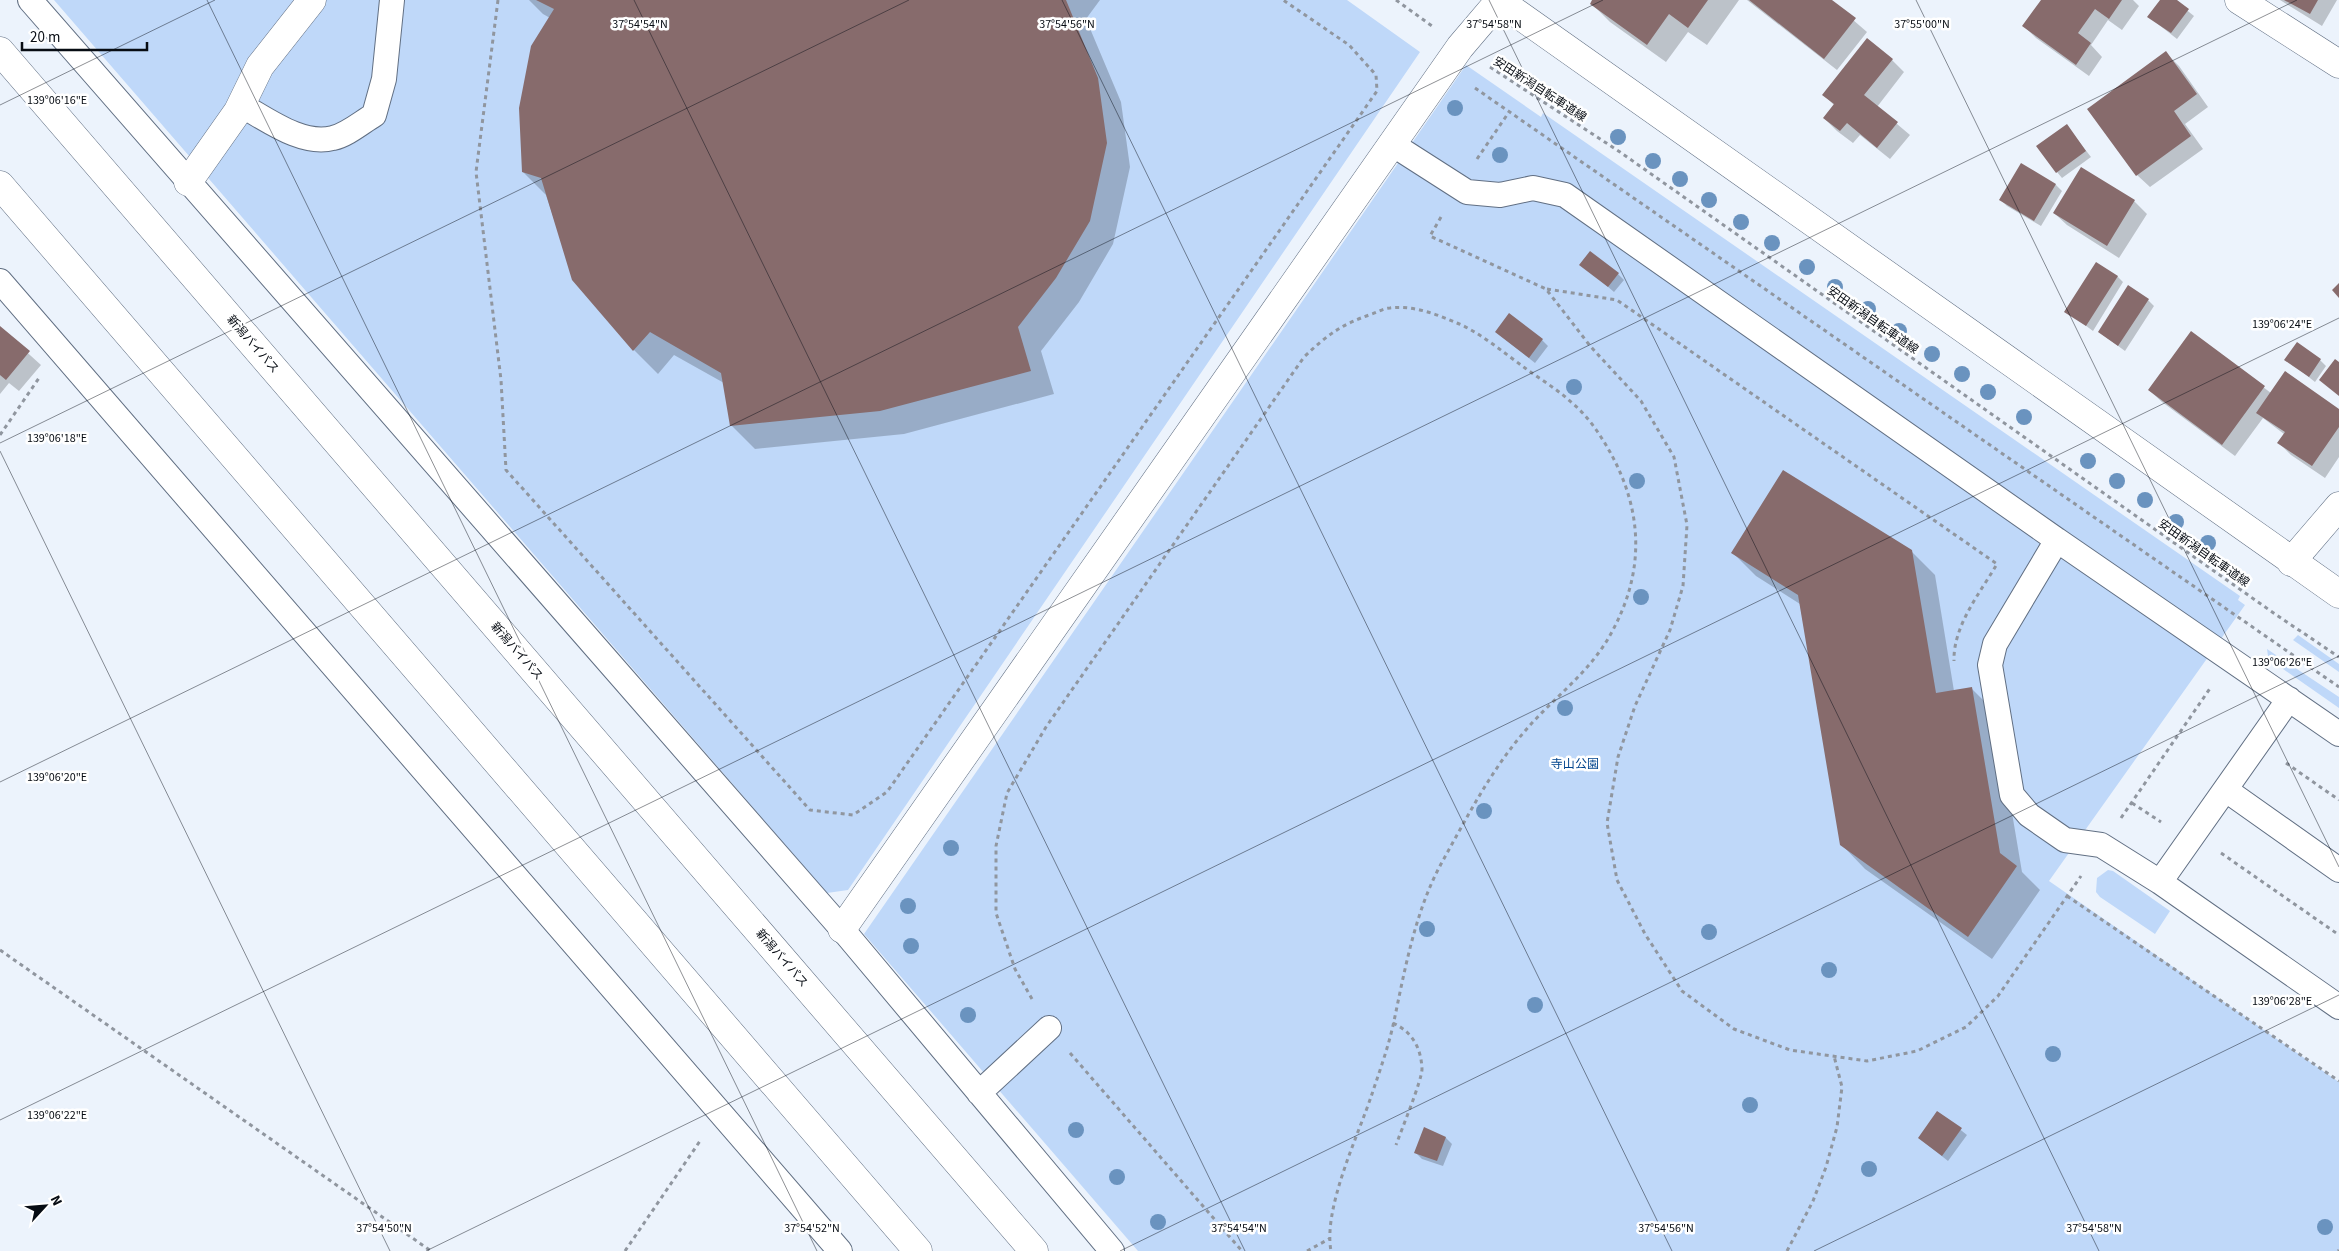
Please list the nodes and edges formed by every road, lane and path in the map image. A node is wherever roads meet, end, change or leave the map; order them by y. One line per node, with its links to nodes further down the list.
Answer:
1 (30, 0): 15 (lane)
2 (312, 0): 12 (main road)
3 (392, 0): 12 (lane)
4 (498, 0): 5 (path)
5 (1283, 0)
6 (1396, 0): 10 (path, 安田新潟自転車道線)
7 (1499, 0): 10 (main road); 24 (main road)
8 (2239, 0): 11 (main road)
9 (0, 50): 58 (main road, 新潟バイパス)
10 (1453, 57): 13 (path); 14 (main road); 26 (path, 安田新潟自転車道線)
11 (2339, 64)
12 (241, 105): 15 (main road)
13 (1510, 112): 17 (path); 29 (path)
14 (1392, 144): 17 (lane); 42 (main road)
15 (188, 182): 42 (lane)
16 (0, 185): 57 (main road)
17 (1458, 187): 19 (path); 23 (lane)
18 (0, 281): 20 (lane)
19 (1546, 289): 28 (path); 48 (path)
20 (63, 354): 21 (path); 51 (lane)
21 (0, 436)
22 (2339, 506): 24 (main road)
23 (2057, 540): 27 (lane); 37 (lane)
24 (2291, 562): 25 (main road)
25 (2339, 594)
26 (2339, 657)
27 (2229, 659): 30 (lane); 35 (path)
28 (1954, 666)
29 (2339, 687)
30 (2289, 700): 31 (lane); 32 (lane)
31 (2339, 734)
32 (2258, 744): 33 (lane); 34 (path)
33 (2226, 790): 36 (lane); 38 (lane)
34 (2339, 800)
35 (2132, 804): 36 (path); 37 (path)
36 (2190, 841): 40 (lane); 43 (path)
37 (2101, 845): 40 (lane)
38 (2339, 870)
39 (2074, 871): 41 (path)
40 (2160, 882): 45 (lane)
41 (2067, 896): 48 (path); 49 (path)
42 (842, 929): 50 (lane)
43 (2339, 935)
44 (0, 950): 54 (path)
45 (2339, 1007)
46 (1393, 1023): 47 (path); 52 (path); 53 (path)
47 (1049, 1028): 50 (lane); 60 (path)
48 (1834, 1056): 63 (path)
49 (2339, 1081)
50 (979, 1093): 59 (lane)
51 (722, 1113): 55 (path); 56 (lane)
52 (1396, 1145)
53 (1328, 1239): 61 (path); 62 (path)
54 (432, 1251)
55 (625, 1251)
56 (840, 1251)
57 (918, 1251)
58 (1034, 1251)
59 (1112, 1251)
60 (1242, 1251)
61 (1307, 1251)
62 (1331, 1251)
63 (1788, 1251)

